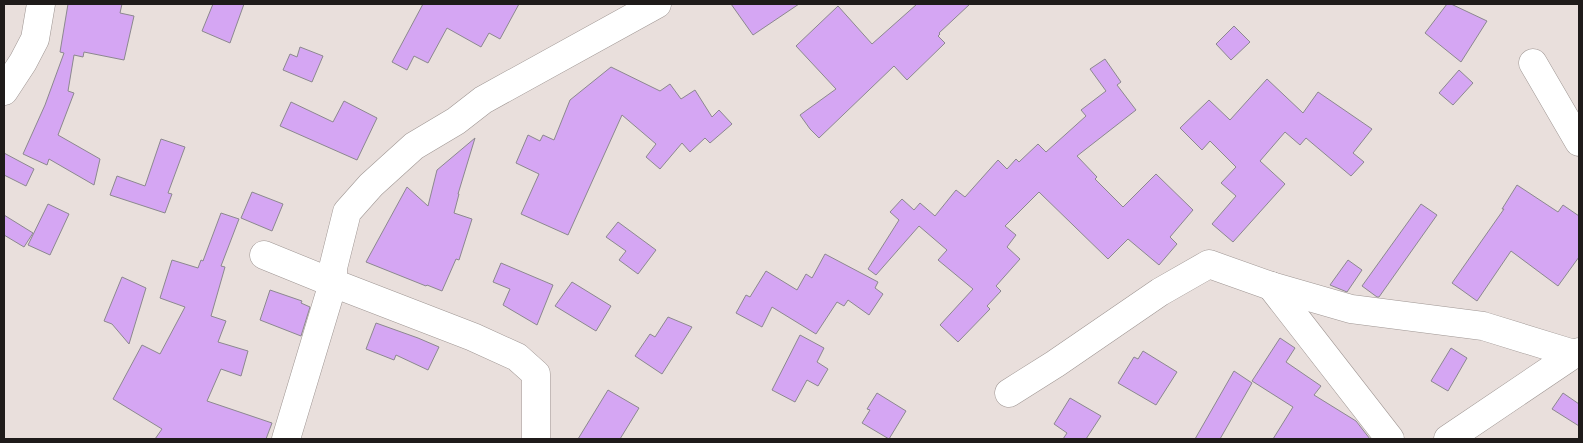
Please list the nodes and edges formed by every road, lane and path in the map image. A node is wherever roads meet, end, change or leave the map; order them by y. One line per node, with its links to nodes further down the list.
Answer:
1 (41, 4): 4 (street)
2 (657, 4): 7 (street)
3 (1533, 63): 5 (street)
4 (4, 91)
5 (1579, 142)
6 (264, 254): 7 (street)
7 (333, 284): 11 (street); 12 (street)
8 (1271, 286): 9 (street); 10 (street); 13 (street)
9 (1577, 353): 14 (street)
10 (1009, 393)
11 (286, 439)
12 (536, 439)
13 (1390, 439)
14 (1448, 439)

